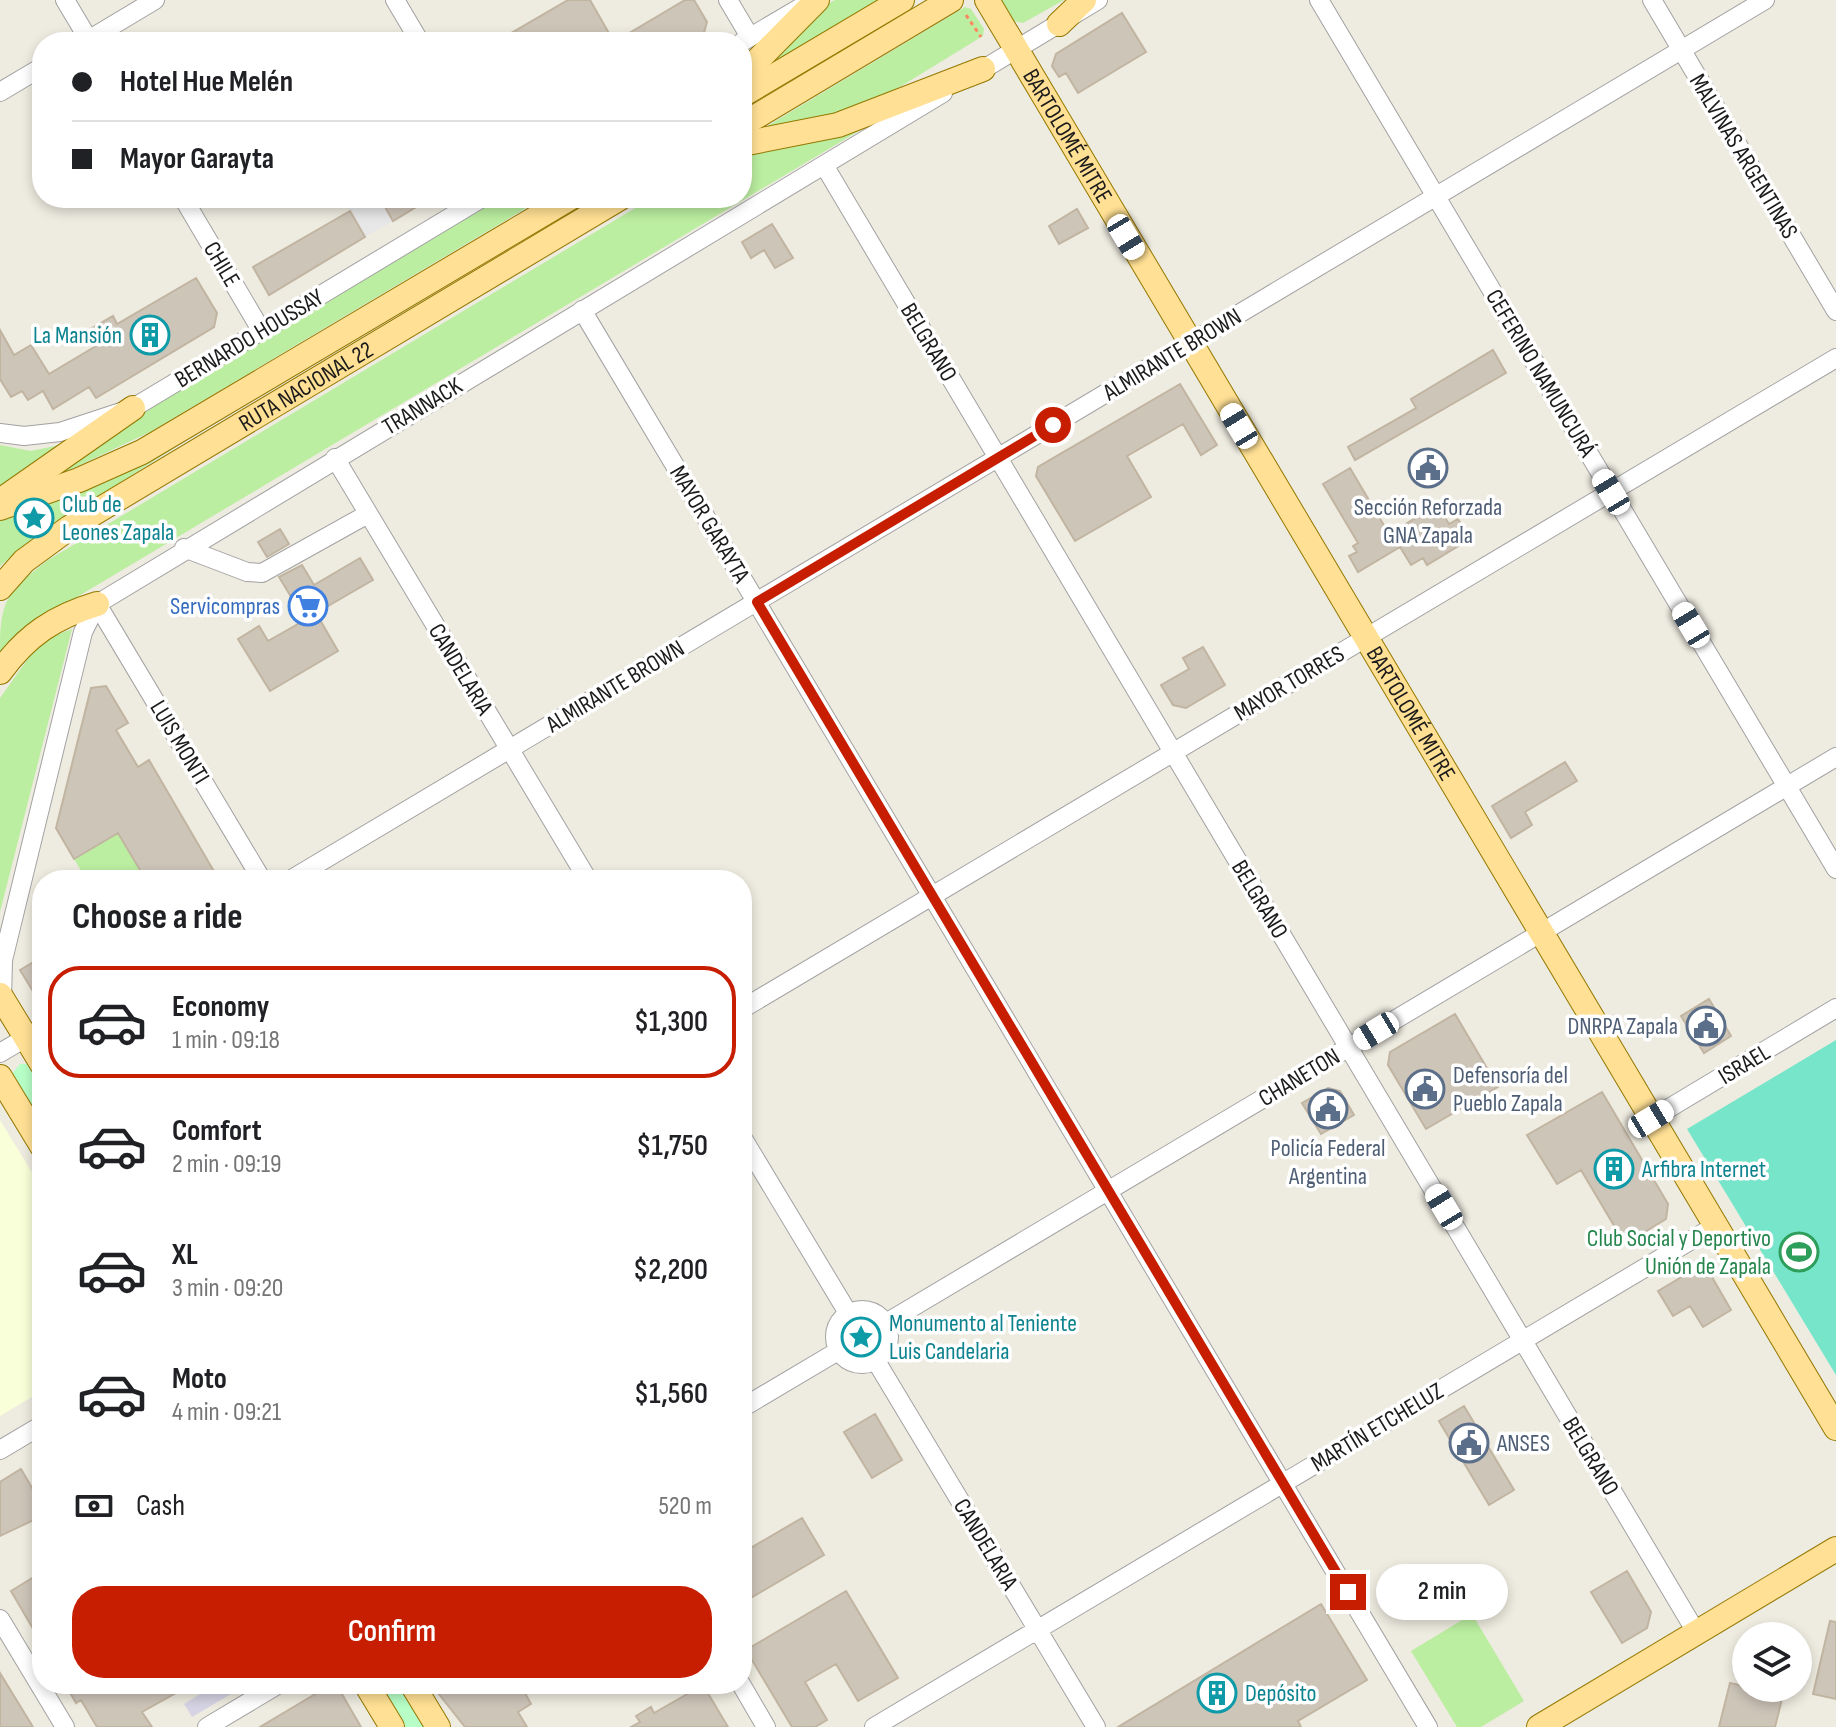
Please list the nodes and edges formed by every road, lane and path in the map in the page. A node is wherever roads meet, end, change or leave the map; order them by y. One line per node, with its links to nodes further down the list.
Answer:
1 (65, 0): 15 (street)
2 (155, 0): 16 (street)
3 (395, 0): 17 (street)
4 (728, 0): 18 (street)
5 (815, 0): 19 (street); 23 (main road)
6 (902, 0): 26 (main road)
7 (987, 0): 21 (main road, BARTOLOMÉ MITRE)
8 (1084, 0): 14 (main road)
9 (1098, 0): 14 (street, TRANNACK)
10 (1319, 0): 31 (street, CEFERINO NAMUNCURÁ)
11 (1652, 0): 22 (street, MALVINAS ARGENTINAS)
12 (1765, 0): 22 (street, ALMIRANTE BROWN)
13 (956, 4): 20 (path); 28 (main road)
14 (1059, 24): 21 (street, TRANNACK)
15 (83, 32)
16 (103, 32)
17 (414, 32)
18 (742, 32)
19 (752, 37)
20 (981, 37)
21 (1015, 50): 24 (street, TRANNACK); 39 (main road, BARTOLOMÉ MITRE)
22 (1682, 50): 31 (street, ALMIRANTE BROWN); 37 (street, MALVINAS ARGENTINAS)
23 (752, 66)
24 (983, 69): 29 (main road); 30 (street, TRANNACK)
25 (32, 73): 27 (street)
26 (752, 89)
27 (0, 92)
28 (752, 119)
29 (752, 142)
30 (824, 165): 36 (street, TRANNACK); 44 (street, BELGRANO)
31 (1436, 197): 39 (street, ALMIRANTE BROWN); 45 (street, CEFERINO NAMUNCURÁ)
32 (189, 208): 38 (street, CHILE)
33 (465, 208): 38 (street, BERNARDO HOUSSAY)
34 (553, 208): 47 (main road, RUTA NACIONAL 22)
35 (603, 208): 50 (main road, RUTA NACIONAL 22)
36 (582, 310): 43 (street, TRANNACK); 51 (street, MAYOR GARAYTA)
37 (1836, 311)
38 (261, 330): 41 (street, BERNARDO HOUSSAY)
39 (1190, 343): 44 (street, ALMIRANTE BROWN); 53 (main road, BARTOLOMÉ MITRE)
40 (1836, 358): 45 (street, MAYOR TORRES)
41 (133, 408): 42 (street, BERNARDO HOUSSAY); 46 (main road)
42 (0, 433)
43 (335, 458): 48 (street, CANDELARIA); 49 (street, TRANNACK)
44 (998, 458): 51 (street, ALMIRANTE BROWN); 56 (street, BELGRANO)
45 (1611, 492): 53 (street, MAYOR TORRES); 58 (street, CEFERINO NAMUNCURÁ)
46 (0, 499)
47 (0, 508)
48 (368, 514): 49 (street); 55 (street, CANDELARIA)
49 (184, 548): 52 (street, TRANNACK)
50 (0, 588)
51 (757, 602): 55 (street, ALMIRANTE BROWN); 63 (street, MAYOR GARAYTA)
52 (97, 604): 54 (main road); 60 (street, LUIS MONTI); 65 (street)
53 (1365, 638): 56 (street, MAYOR TORRES); 64 (main road, BARTOLOMÉ MITRE)
54 (0, 672)
55 (509, 749): 61 (street, ALMIRANTE BROWN); 62 (street, CANDELARIA)
56 (1173, 752): 63 (street, MAYOR TORRES); 70 (street, BELGRANO)
57 (1836, 757): 58 (street, CHANETON)
58 (1787, 786): 59 (street, CEFERINO NAMUNCURÁ); 64 (street, CHANETON)
59 (1836, 869)
60 (256, 870)
61 (307, 870)
62 (582, 870)
63 (932, 896): 66 (street, MAYOR TORRES); 76 (street, MAYOR GARAYTA)
64 (1541, 933): 70 (street, CHANETON); 73 (main road, BARTOLOMÉ MITRE)
65 (1, 997): 68 (main road)
66 (752, 1003)
67 (1836, 1008): 73 (street, ISRAEL)
68 (32, 1031)
69 (32, 1034): 71 (street)
70 (1348, 1047): 76 (street, CHANETON); 80 (street, BELGRANO)
71 (0, 1053)
72 (0, 1077): 74 (main road)
73 (1651, 1119): 77 (main road, BARTOLOMÉ MITRE)
74 (32, 1130)
75 (752, 1154): 78 (street)
76 (1108, 1190): 79 (street, CHANETON); 87 (street, MAYOR GARAYTA)
77 (1715, 1226): 80 (street, MARTÍN ETCHELUZ); 84 (main road, BARTOLOMÉ MITRE)
78 (848, 1313): 79 (street); 81 (street)
79 (886, 1323): 82 (street)
80 (1523, 1341): 87 (street, MARTÍN ETCHELUZ); 91 (street, BELGRANO)
81 (838, 1351): 82 (street); 83 (street)
82 (876, 1361): 90 (street, CANDELARIA)
83 (752, 1402)
84 (1836, 1428)
85 (32, 1431): 86 (street)
86 (0, 1450)
87 (1283, 1483): 90 (street, MARTÍN ETCHELUZ); 105 (street, MAYOR GARAYTA)
88 (1836, 1549): 91 (main road)
89 (0, 1619): 92 (street)
90 (1037, 1630): 103 (street, MARTÍN ETCHELUZ); 104 (street, CANDELARIA)
91 (1696, 1632): 106 (main road)
92 (32, 1672)
93 (45, 1694): 98 (street)
94 (262, 1694): 99 (street)
95 (372, 1694): 100 (main road)
96 (418, 1694): 101 (main road)
97 (747, 1694): 102 (street)
98 (65, 1727)
99 (207, 1727)
100 (392, 1727)
101 (438, 1727)
102 (766, 1727)
103 (874, 1727)
104 (1096, 1727)
105 (1428, 1727)
106 (1539, 1727)

